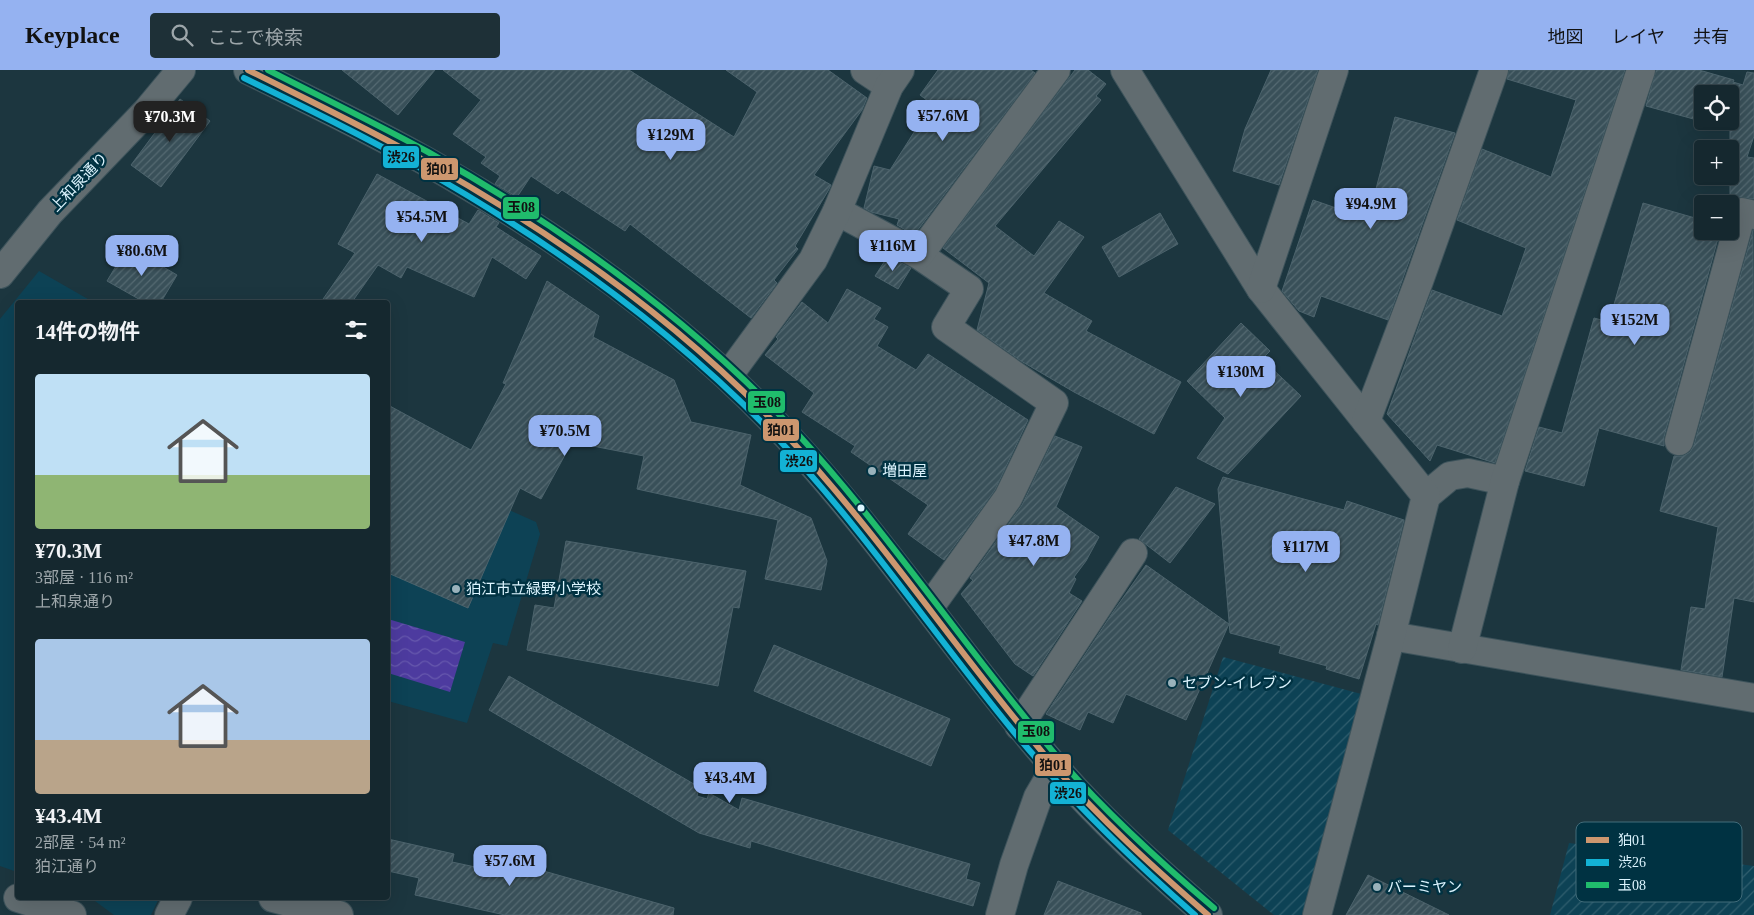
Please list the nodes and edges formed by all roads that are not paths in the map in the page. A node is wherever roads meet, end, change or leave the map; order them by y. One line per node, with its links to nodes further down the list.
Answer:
1 (181, 70): 13 (street, 上和泉通り)
2 (248, 70): 15 (main road)
3 (865, 70): 9 (street)
4 (1056, 70): 12 (street)
5 (1125, 70): 14 (street)
6 (1334, 70): 14 (street)
7 (1494, 70): 16 (street)
8 (1641, 70): 18 (street)
9 (895, 78): 10 (street)
10 (837, 211): 12 (street); 15 (street)
11 (1754, 215): 17 (street)
12 (919, 255): 21 (street)
13 (0, 274)
14 (1261, 289): 16 (street)
15 (728, 376): 21 (main road)
16 (1366, 422): 19 (street)
17 (1679, 441)
18 (1505, 481): 19 (street); 23 (street)
19 (1426, 496): 22 (street)
20 (1133, 553): 25 (street)
21 (930, 608): 25 (main road)
22 (1391, 636): 23 (street); 37 (street)
23 (1462, 649): 24 (street)
24 (1754, 698)
25 (1019, 726): 26 (main road)
26 (1055, 768): 35 (street); 36 (main road)
27 (0, 892): 28 (street)
28 (15, 896)
29 (27, 900): 32 (street)
30 (177, 900): 33 (street)
31 (281, 900): 34 (street)
32 (72, 915)
33 (169, 915)
34 (339, 915)
35 (1000, 915)
36 (1208, 915)
37 (1317, 915)

